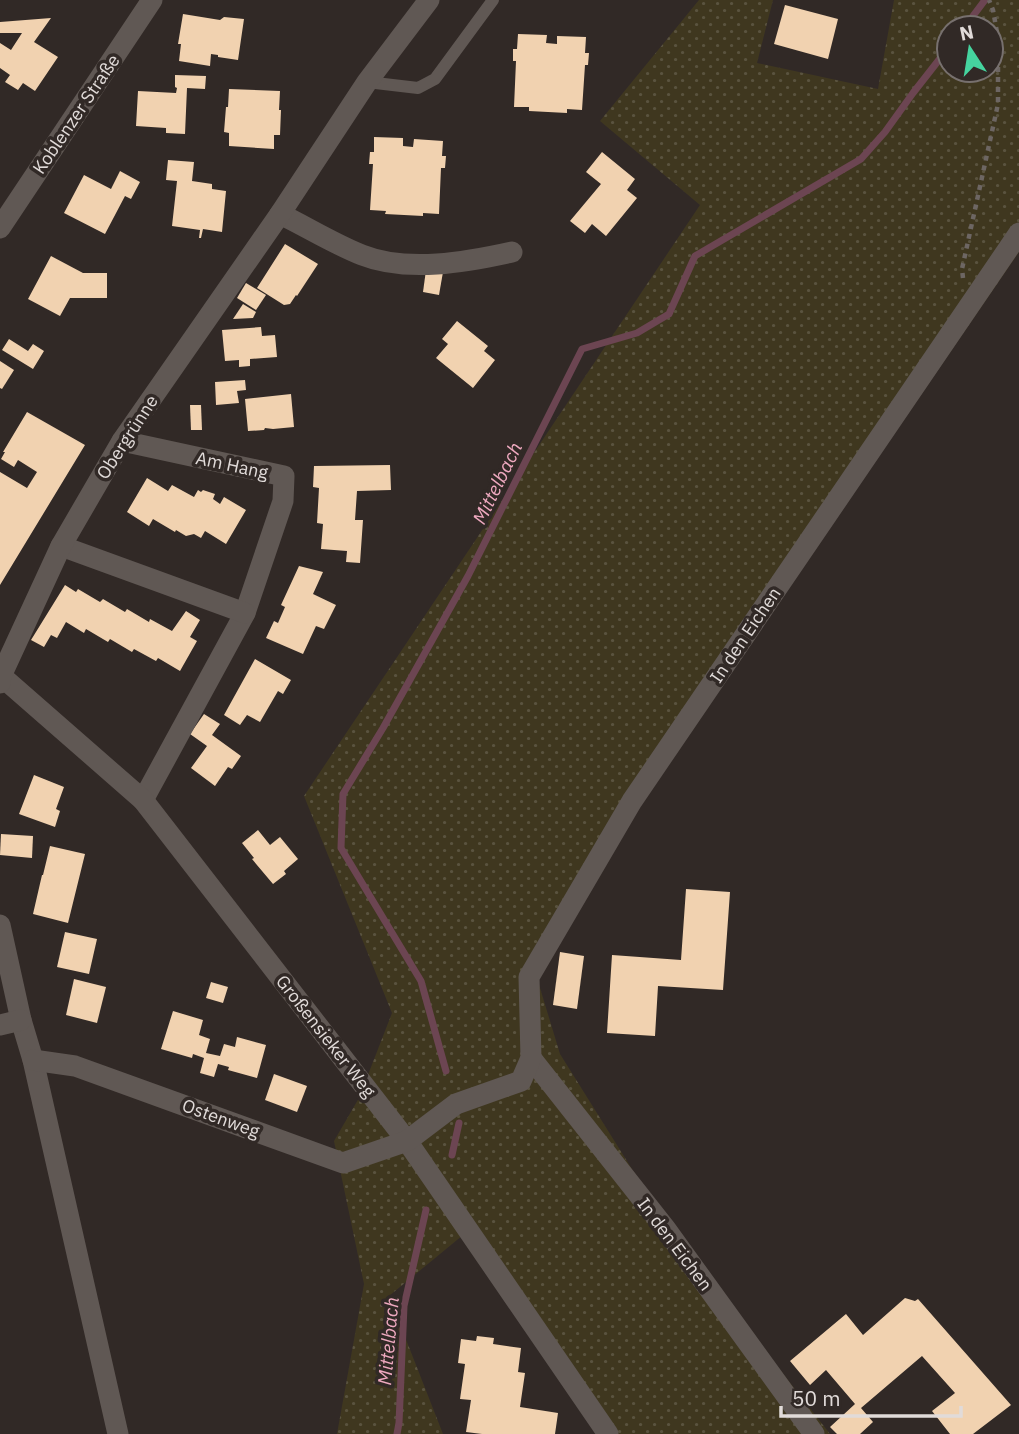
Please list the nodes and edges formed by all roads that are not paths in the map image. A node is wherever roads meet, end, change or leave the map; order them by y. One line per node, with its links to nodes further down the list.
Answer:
1 (152, 0): 6 (street, Koblenzer Straße)
2 (429, 0): 4 (street, Obergrünne)
3 (493, 0): 4 (lane)
4 (367, 82): 5 (street, Obergrünne)
5 (280, 214): 8 (street); 9 (street, Obergrünne)
6 (0, 228)
7 (1019, 233): 16 (street, In den Eichen)
8 (512, 252)
9 (122, 441): 10 (street, Obergrünne); 11 (street, Am Hang)
10 (61, 546): 11 (street); 12 (street, Obergrünne)
11 (245, 613): 13 (street, Am Hang)
12 (0, 678): 13 (street, Großensieker Weg)
13 (143, 800): 18 (street, Großensieker Weg)
14 (0, 925): 15 (street)
15 (10, 1022): 17 (street)
16 (531, 1058): 18 (street); 21 (street, In den Eichen)
17 (33, 1060): 18 (street, Ostenweg); 19 (street)
18 (407, 1141): 20 (street, Großensieker Weg)
19 (118, 1434)
20 (608, 1434)
21 (814, 1434)

